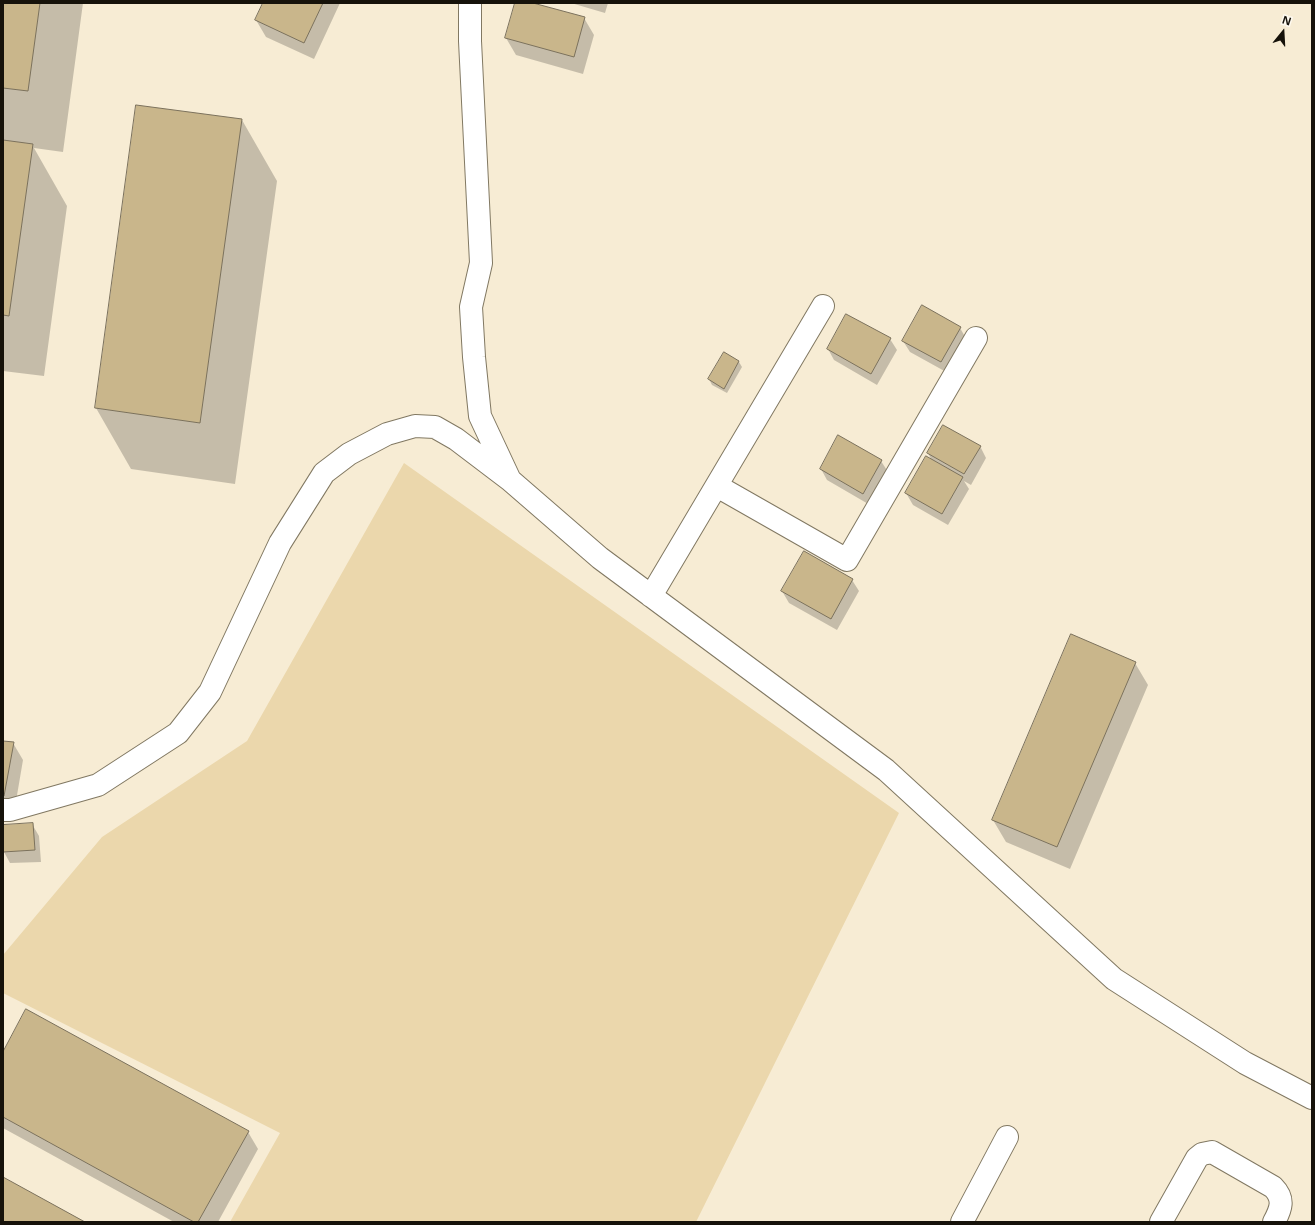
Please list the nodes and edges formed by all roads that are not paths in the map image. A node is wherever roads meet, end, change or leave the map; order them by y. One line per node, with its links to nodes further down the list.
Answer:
1 (470, 3): 4 (street)
2 (823, 306): 5 (street)
3 (976, 338): 5 (street)
4 (510, 480): 6 (street); 7 (street)
5 (717, 486): 6 (street)
6 (651, 596): 8 (street)
7 (3, 810)
8 (1312, 1098)
9 (1007, 1138): 10 (street)
10 (962, 1222)
11 (1161, 1222): 12 (street)
12 (1274, 1222)

